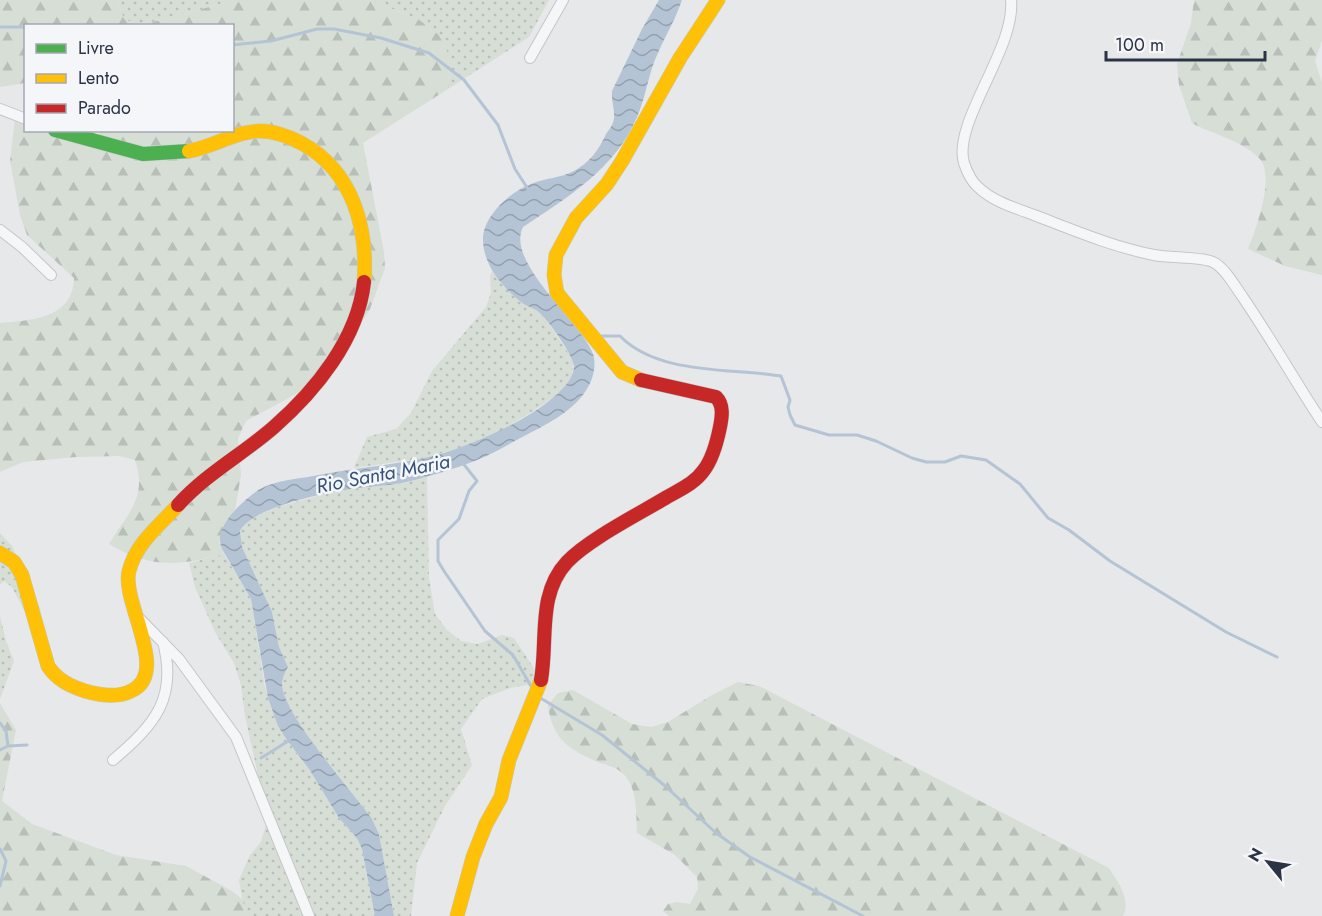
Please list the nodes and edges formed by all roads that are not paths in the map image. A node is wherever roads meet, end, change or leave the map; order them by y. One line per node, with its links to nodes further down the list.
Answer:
1 (563, 0): 4 (street)
2 (718, 0): 16 (street)
3 (1011, 0): 10 (street)
4 (530, 58)
5 (0, 109): 6 (street)
6 (24, 118)
7 (63, 132): 12 (street)
8 (0, 230): 9 (street)
9 (51, 274)
10 (1322, 422)
11 (0, 553): 12 (street)
12 (134, 614): 13 (street)
13 (163, 641): 14 (street); 15 (street)
14 (113, 760)
15 (309, 916)
16 (457, 916)

